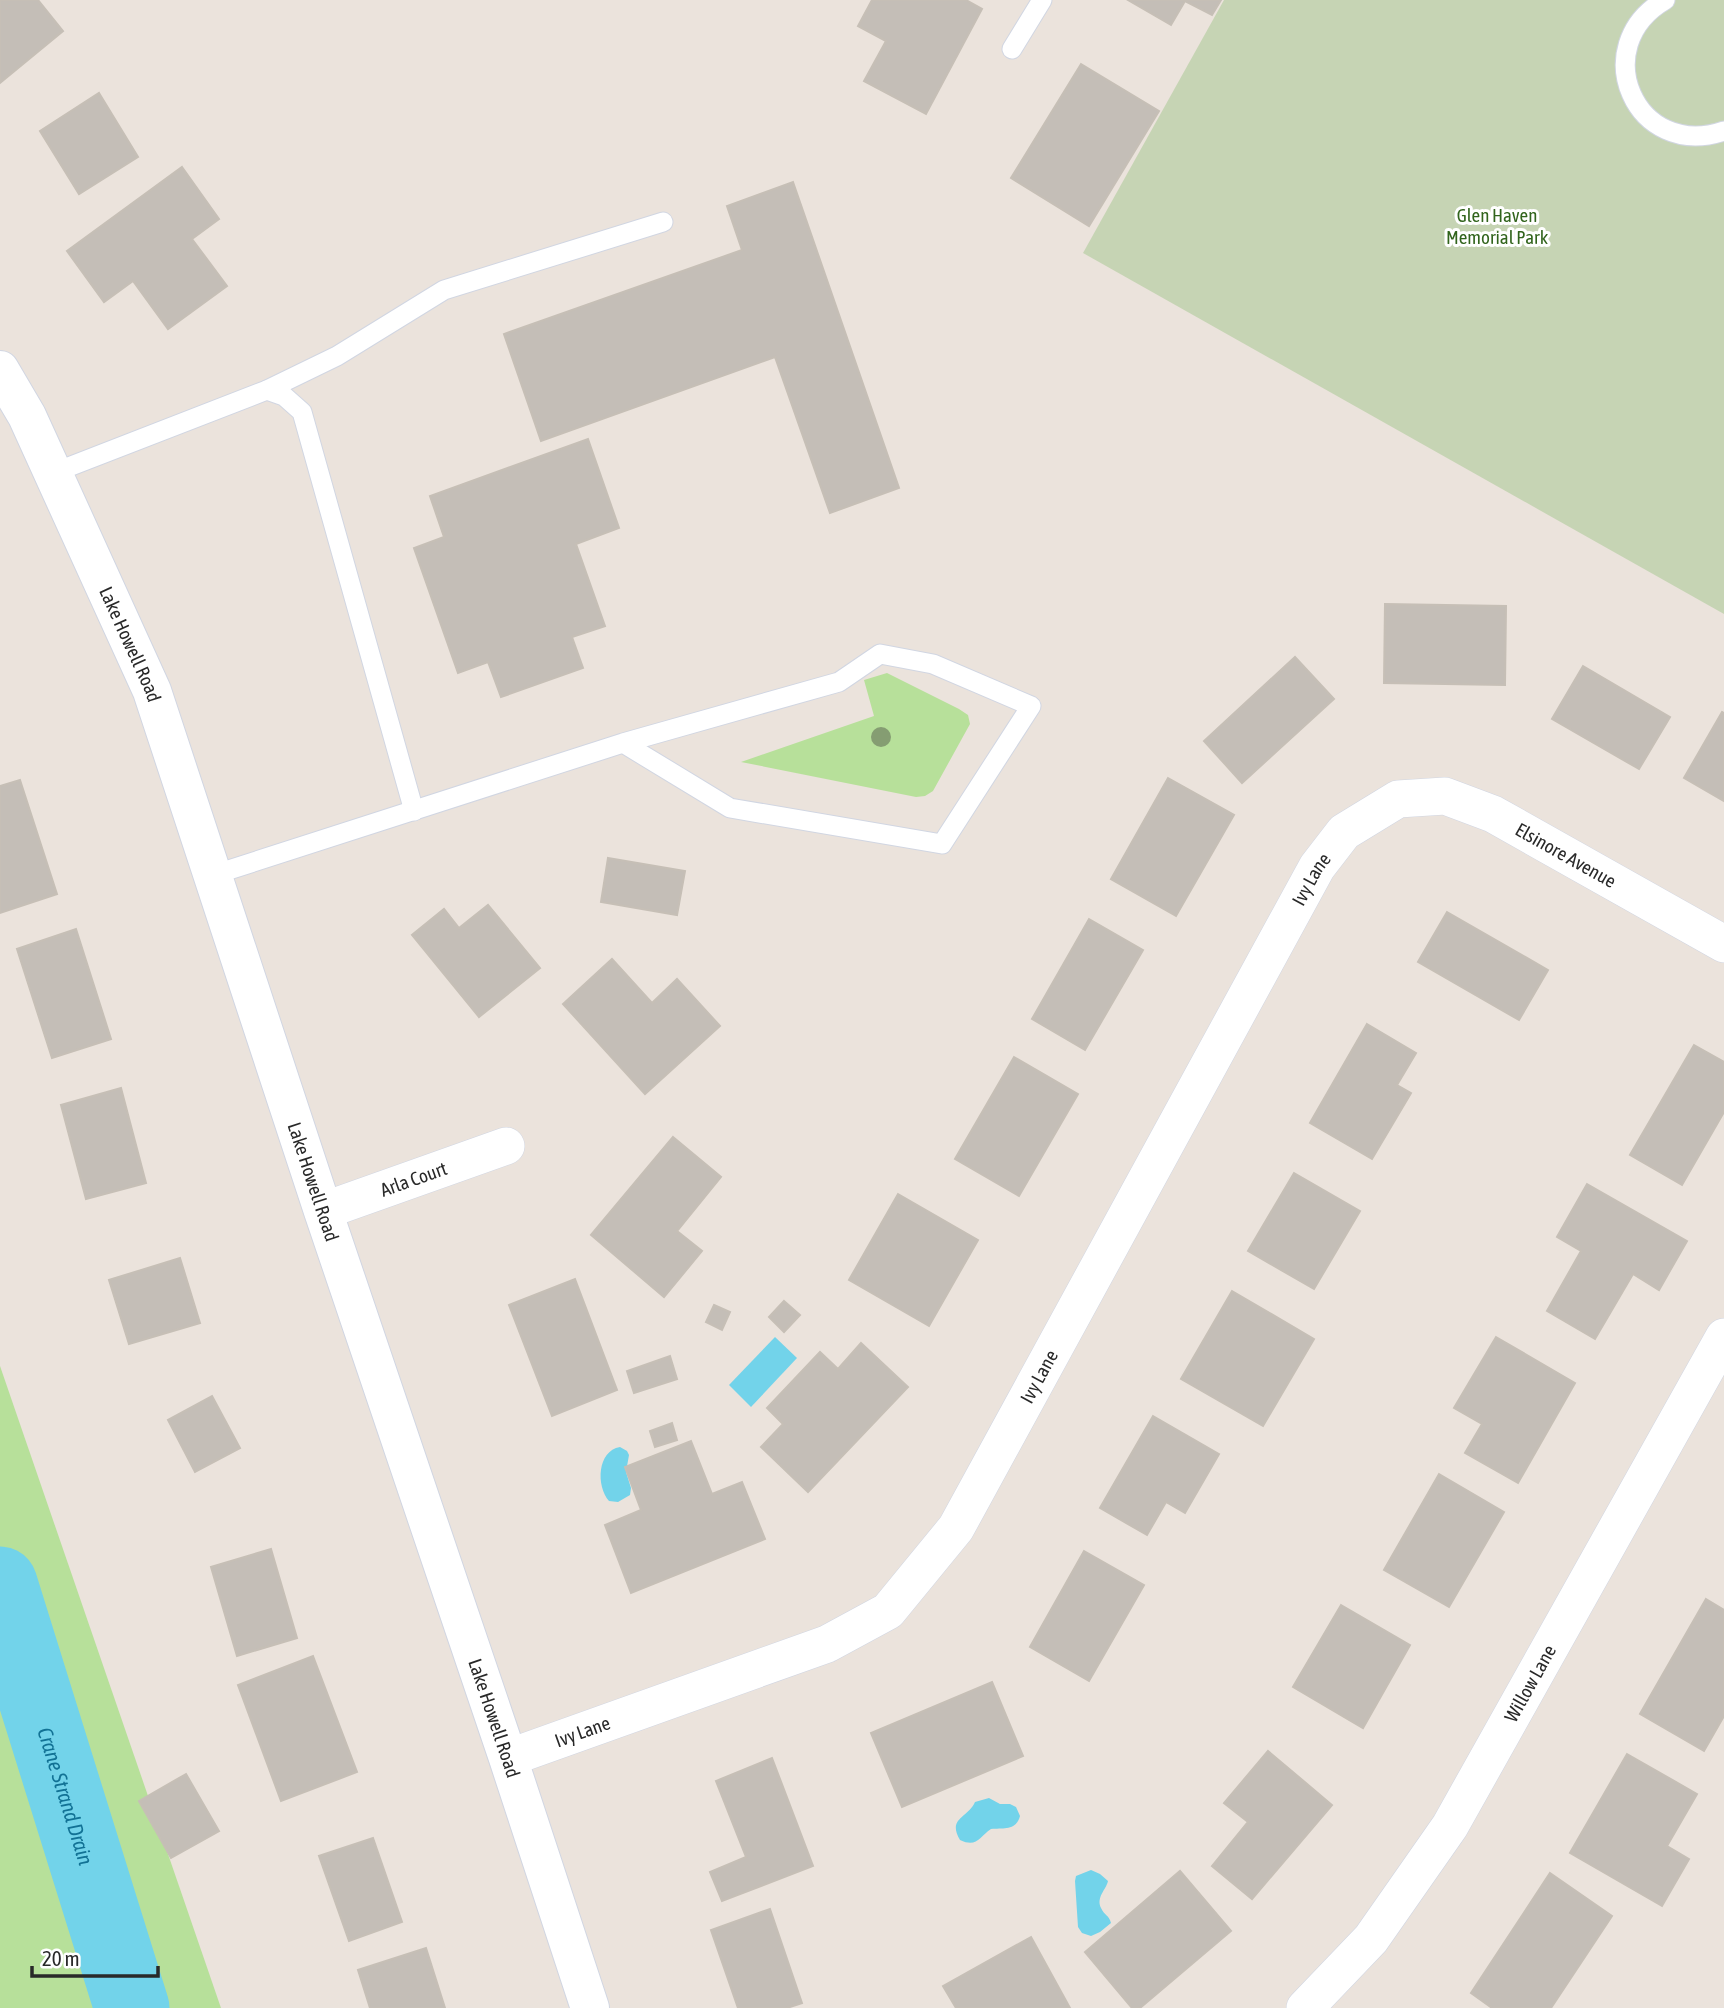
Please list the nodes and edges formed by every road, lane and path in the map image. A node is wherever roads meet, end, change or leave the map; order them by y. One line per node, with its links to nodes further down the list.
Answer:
1 (1042, 0): 3 (lane)
2 (1665, 0): 4 (lane)
3 (1012, 49)
4 (1724, 131)
5 (663, 222): 7 (lane)
6 (0, 370): 8 (street, Lake Howell Road)
7 (267, 390): 8 (lane); 11 (lane)
8 (53, 473): 12 (street, Lake Howell Road)
9 (623, 743): 9 (lane); 11 (lane)
10 (1398, 799): 13 (street, Elsinore Avenue); 17 (street, Ivy Lane)
11 (414, 811): 12 (lane)
12 (212, 875): 15 (street, Lake Howell Road)
13 (1724, 943)
14 (506, 1146): 15 (street, Arla Court)
15 (323, 1211): 17 (street, Lake Howell Road)
16 (1724, 1337): 19 (street, Willow Lane)
17 (508, 1758): 18 (street, Lake Howell Road)
18 (590, 2008)
19 (1305, 2008)

